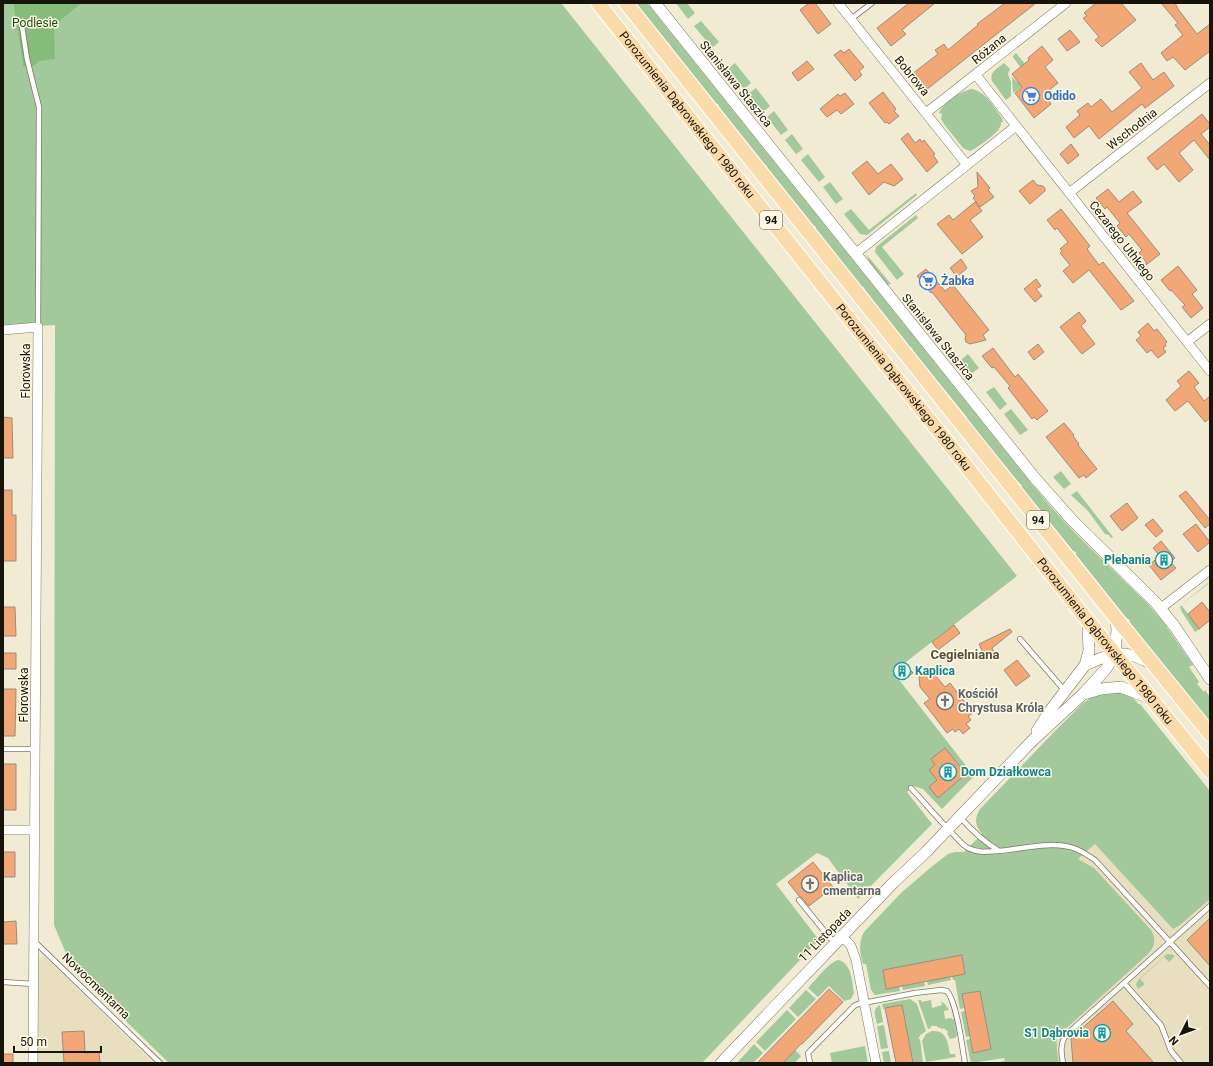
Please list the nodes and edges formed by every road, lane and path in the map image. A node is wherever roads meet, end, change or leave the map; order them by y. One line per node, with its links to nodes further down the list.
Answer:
1 (598, 3): 24 (main road, Porozumienia Dąbrowskiego 1980 roku / 94)
2 (626, 3): 23 (main road, Porozumienia Dąbrowskiego 1980 roku / 94)
3 (655, 3): 15 (street, Stanisława Staszica)
4 (838, 3): 7 (street, Bobrowa)
5 (872, 3): 7 (lane)
6 (1066, 3): 9 (street, Różana)
7 (851, 19): 11 (street, Bobrowa)
8 (22, 26): 17 (lane)
9 (976, 75): 11 (street, Różana); 12 (street, Cezarego Uthkego)
10 (1210, 83): 14 (street, Wschodnia)
11 (926, 113): 13 (street, Bobrowa)
12 (1016, 126): 13 (street); 14 (street, Cezarego Uthkego)
13 (967, 165): 15 (street)
14 (1069, 193): 19 (street, Cezarego Uthkego)
15 (855, 254): 22 (street, Stanisława Staszica)
16 (1210, 324): 19 (street)
17 (38, 327): 18 (street); 36 (street, Florowska)
18 (3, 330)
19 (1187, 342): 20 (street, Cezarego Uthkego)
20 (1210, 371)
21 (1210, 570): 22 (street)
22 (1161, 608): 29 (street, Stanisława Staszica)
23 (1116, 618): 26 (street); 27 (main road, Porozumienia Dąbrowskiego 1980 roku / 94)
24 (1088, 622): 26 (main road, Porozumienia Dąbrowskiego 1980 roku / 94); 28 (street)
25 (1020, 639): 30 (lane)
26 (1115, 654): 27 (street); 28 (street); 31 (street, 11 Listopada); 32 (main road, Porozumienia Dąbrowskiego 1980 roku / 94)
27 (1154, 664): 33 (main road, Porozumienia Dąbrowskiego 1980 roku / 94)
28 (1085, 665): 30 (street, 11 Listopada)
29 (1210, 679)
30 (1065, 691): 34 (street, 11 Listopada)
31 (1083, 694): 32 (street); 34 (street, 11 Listopada)
32 (1153, 700): 37 (main road, Porozumienia Dąbrowskiego 1980 roku / 94)
33 (1210, 734)
34 (1032, 741): 39 (street, 11 Listopada)
35 (3, 749): 36 (lane)
36 (36, 749): 42 (street, Florowska)
37 (1210, 770)
38 (911, 788): 40 (lane)
39 (960, 816): 40 (street, 11 Listopada); 43 (lane)
40 (948, 829): 43 (lane); 46 (street, 11 Listopada)
41 (3, 830): 42 (street)
42 (35, 830): 47 (street, Florowska)
43 (999, 851): 48 (lane)
44 (799, 900): 46 (lane)
45 (1210, 906): 48 (lane)
46 (839, 939): 53 (street); 56 (street, 11 Listopada)
47 (34, 940): 51 (street, Florowska); 55 (lane, Nowocmentarna)
48 (1170, 942): 50 (lane); 52 (lane)
49 (3, 982): 51 (lane)
50 (1124, 983): 60 (lane); 61 (lane)
51 (34, 984): 54 (street, Florowska)
52 (1210, 986)
53 (864, 1003): 57 (lane); 58 (street); 59 (lane)
54 (33, 1063)
55 (160, 1063)
56 (721, 1063)
57 (810, 1063)
58 (876, 1063)
59 (965, 1063)
60 (1063, 1063)
61 (1181, 1063)

